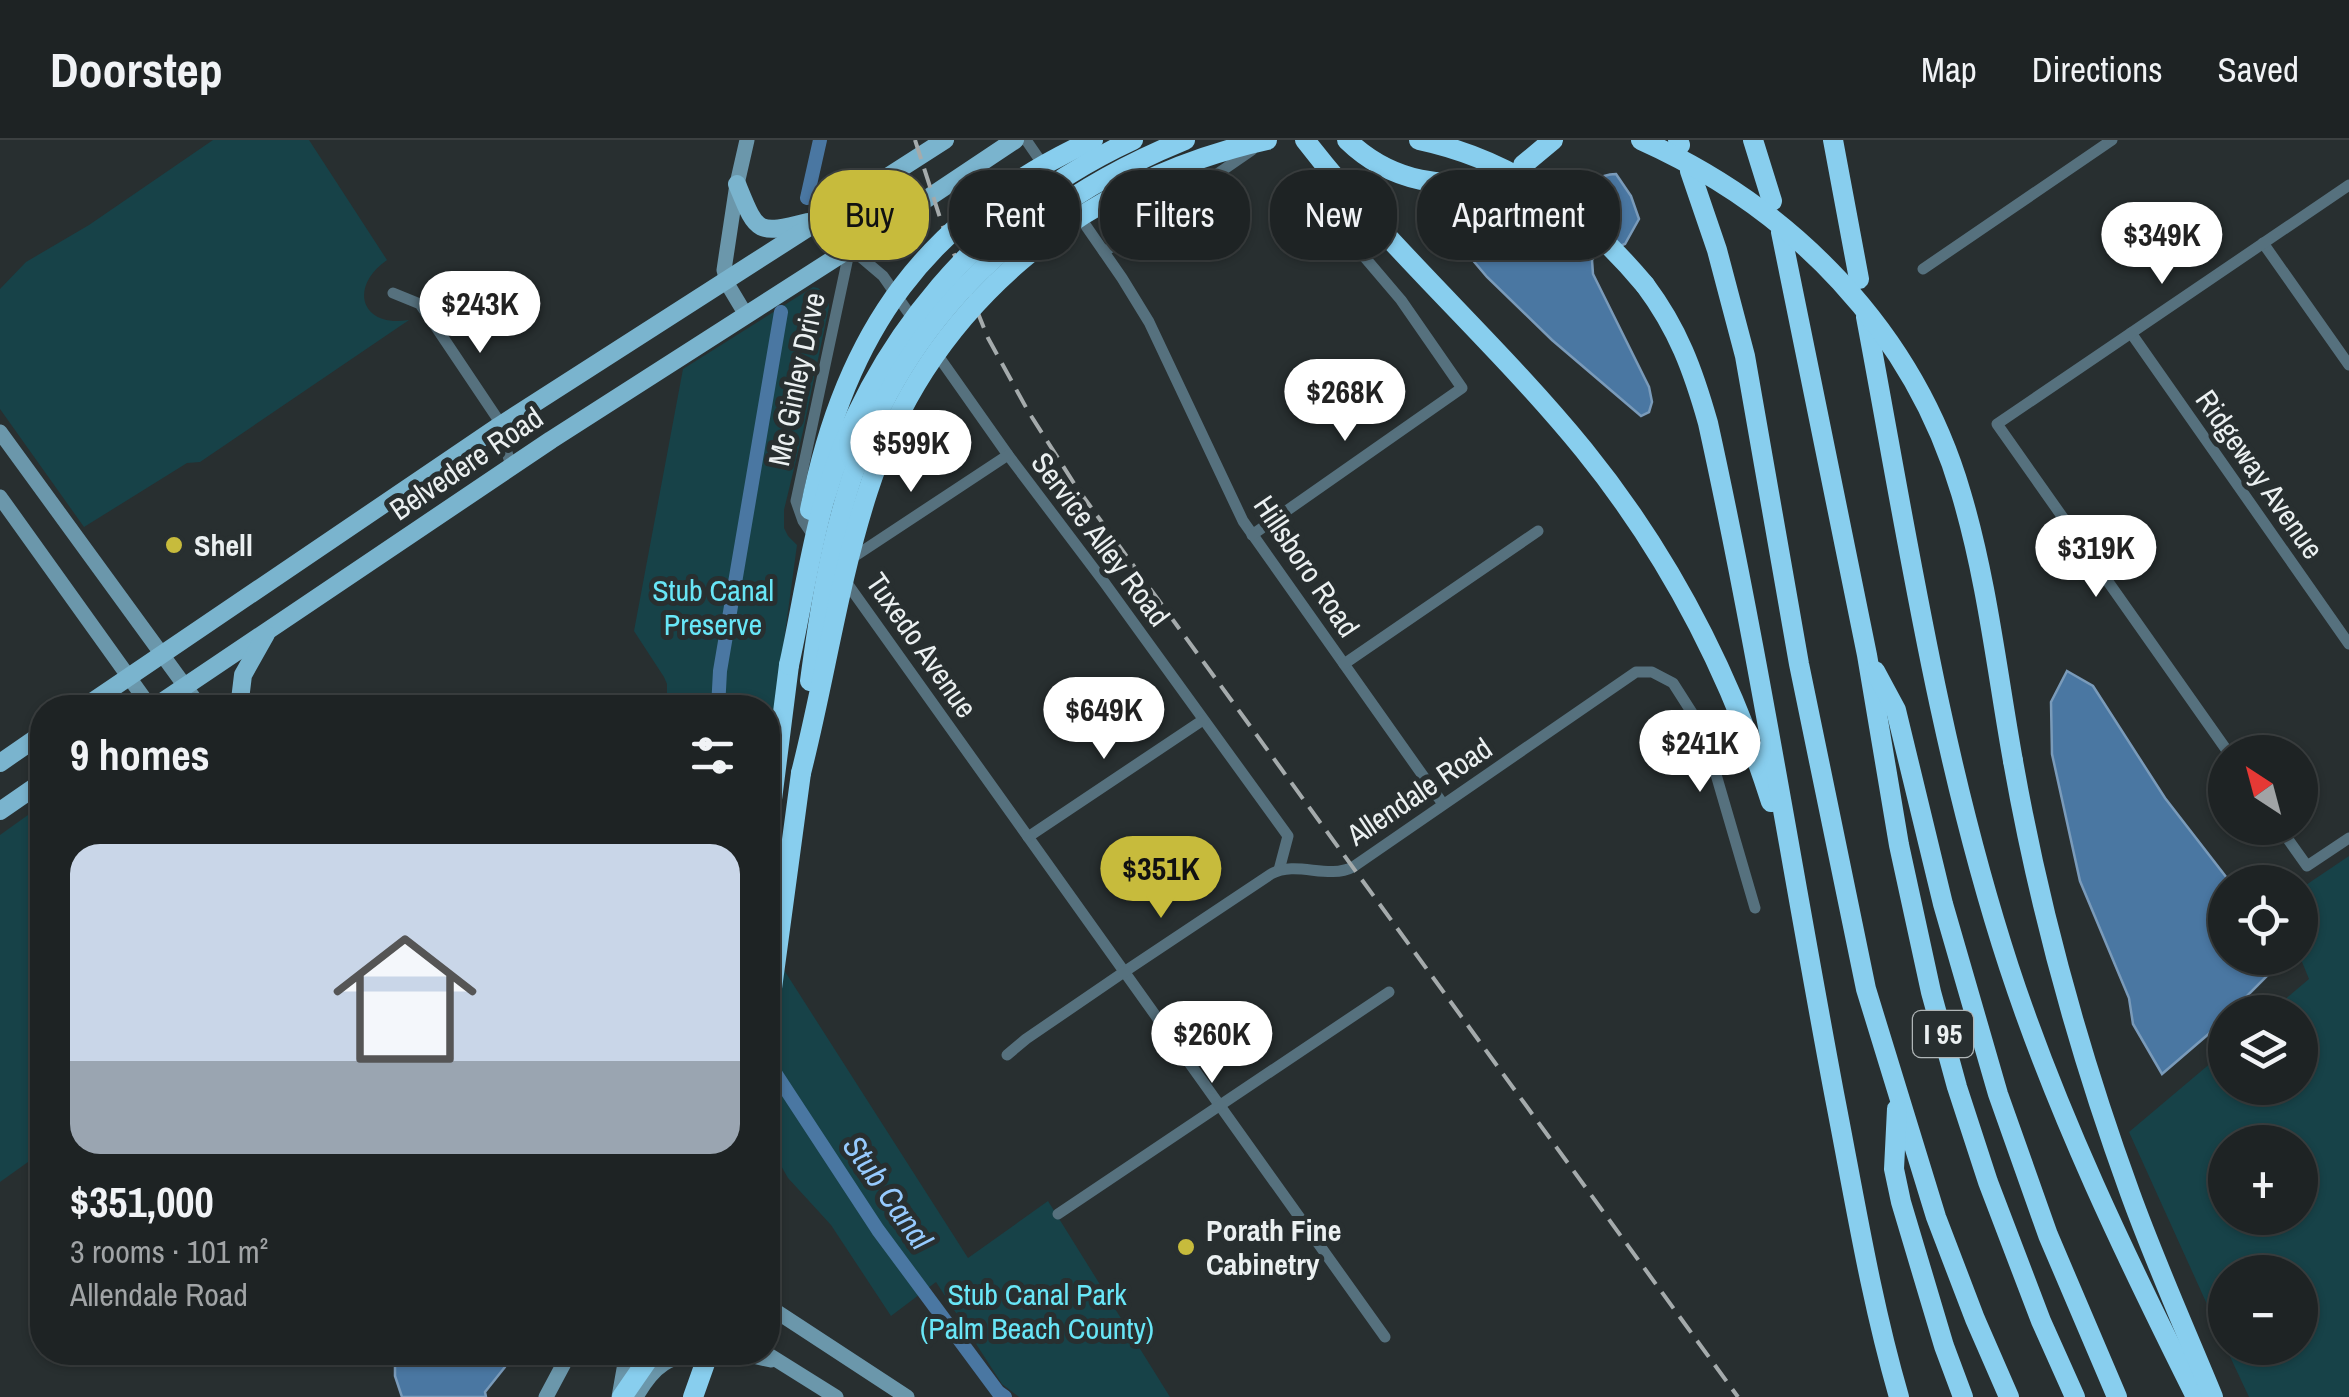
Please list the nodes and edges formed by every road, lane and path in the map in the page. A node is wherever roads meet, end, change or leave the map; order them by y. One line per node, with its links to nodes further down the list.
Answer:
1 (747, 140): 20 (main road)
2 (945, 140): 17 (main road, Belvedere Road)
3 (1015, 140): 22 (main road, Belvedere Road)
4 (1026, 140): 28 (street, Hillsboro Road)
5 (1093, 140): 55 (highway, bridge)
6 (1133, 140): 55 (highway, bridge)
7 (1185, 140): 68 (highway, bridge)
8 (1305, 140): 77 (highway)
9 (1346, 140): 11 (highway)
10 (1419, 140): 77 (highway, bridge)
11 (1552, 140)
12 (1641, 140): 106 (highway, bridge)
13 (1753, 140): 23 (highway)
14 (1833, 140): 35 (highway)
15 (2112, 140): 34 (street)
16 (1261, 144): 18 (street); 68 (highway, bridge)
17 (899, 170)
18 (1223, 170)
19 (1690, 171): 83 (highway, I 95)
20 (737, 184): 24 (main road); 36 (main road)
21 (2349, 184): 27 (street)
22 (929, 196)
23 (1772, 201)
24 (810, 222)
25 (810, 227): 36 (main road, Belvedere Road)
26 (1781, 232): 53 (highway, I 95)
27 (2263, 243): 40 (street); 41 (street)
28 (1100, 246)
29 (832, 260): 38 (main road, Belvedere Road)
30 (847, 260): 49 (street, Mc Ginley Drive)
31 (863, 260): 44 (street, Service Alley Road)
32 (1109, 260): 48 (street, Hillsboro Road)
33 (1367, 260): 48 (street)
34 (1923, 269)
35 (1859, 279)
36 (726, 280): 38 (main road); 42 (main road, Belvedere Road)
37 (393, 293): 42 (street)
38 (746, 316): 45 (main road, Belvedere Road)
39 (1866, 317): 105 (highway)
40 (2131, 333): 51 (street, Ridgeway Avenue); 64 (street)
41 (2349, 365)
42 (499, 426): 45 (street); 52 (main road, Belvedere Road)
43 (0, 432): 52 (main road)
44 (1008, 456): 49 (street); 63 (street, Service Alley Road)
45 (512, 466): 50 (main road, Belvedere Road)
46 (0, 497): 56 (main road)
47 (1538, 531): 54 (street)
48 (1252, 534): 54 (street, Hillsboro Road)
49 (836, 568): 73 (street, Tuxedo Avenue)
50 (270, 628): 57 (main road, Belvedere Road); 62 (main road)
51 (2349, 644)
52 (162, 654): 56 (main road, Belvedere Road); 57 (main road)
53 (1866, 655): 103 (highway, I 95); 104 (highway)
54 (1344, 664): 71 (street, Hillsboro Road)
55 (790, 665): 65 (highway)
56 (128, 676): 58 (main road, Belvedere Road); 59 (main road)
57 (185, 686): 60 (main road, Belvedere Road); 61 (main road)
58 (101, 695)
59 (142, 695)
60 (172, 695)
61 (192, 695)
62 (240, 695)
63 (1202, 720): 73 (street); 76 (street, Service Alley Road)
64 (2216, 735)
65 (780, 740)
66 (30, 742): 67 (main road)
67 (0, 763)
68 (801, 773): 79 (highway)
69 (30, 790): 72 (main road)
70 (30, 800): 72 (main road)
71 (1443, 804): 76 (street, Allendale Road); 78 (street, Allendale Road)
72 (0, 811)
73 (1028, 837): 80 (street, Tuxedo Avenue)
74 (2349, 838): 75 (street)
75 (2293, 845)
76 (1278, 870): 80 (street)
77 (1798, 901): 100 (highway)
78 (1754, 908)
79 (780, 929)
80 (1124, 972): 82 (street); 84 (street, Tuxedo Avenue)
81 (1388, 992): 84 (street)
82 (1006, 1055)
83 (1898, 1092): 101 (highway); 102 (highway, I 95)
84 (1220, 1106): 85 (street); 87 (street, Tuxedo Avenue)
85 (1058, 1214)
86 (780, 1314): 99 (main road)
87 (1385, 1338)
88 (780, 1363): 98 (main road)
89 (563, 1365): 94 (main road)
90 (625, 1365): 95 (main road)
91 (644, 1365): 95 (highway)
92 (660, 1365): 96 (main road)
93 (704, 1365): 97 (highway)
94 (546, 1397)
95 (621, 1397)
96 (636, 1397)
97 (693, 1397)
98 (836, 1397)
99 (907, 1397)
100 (1899, 1397)
101 (1962, 1397)
102 (2008, 1397)
103 (2075, 1397)
104 (2117, 1397)
105 (2196, 1397)
106 (2213, 1397)

